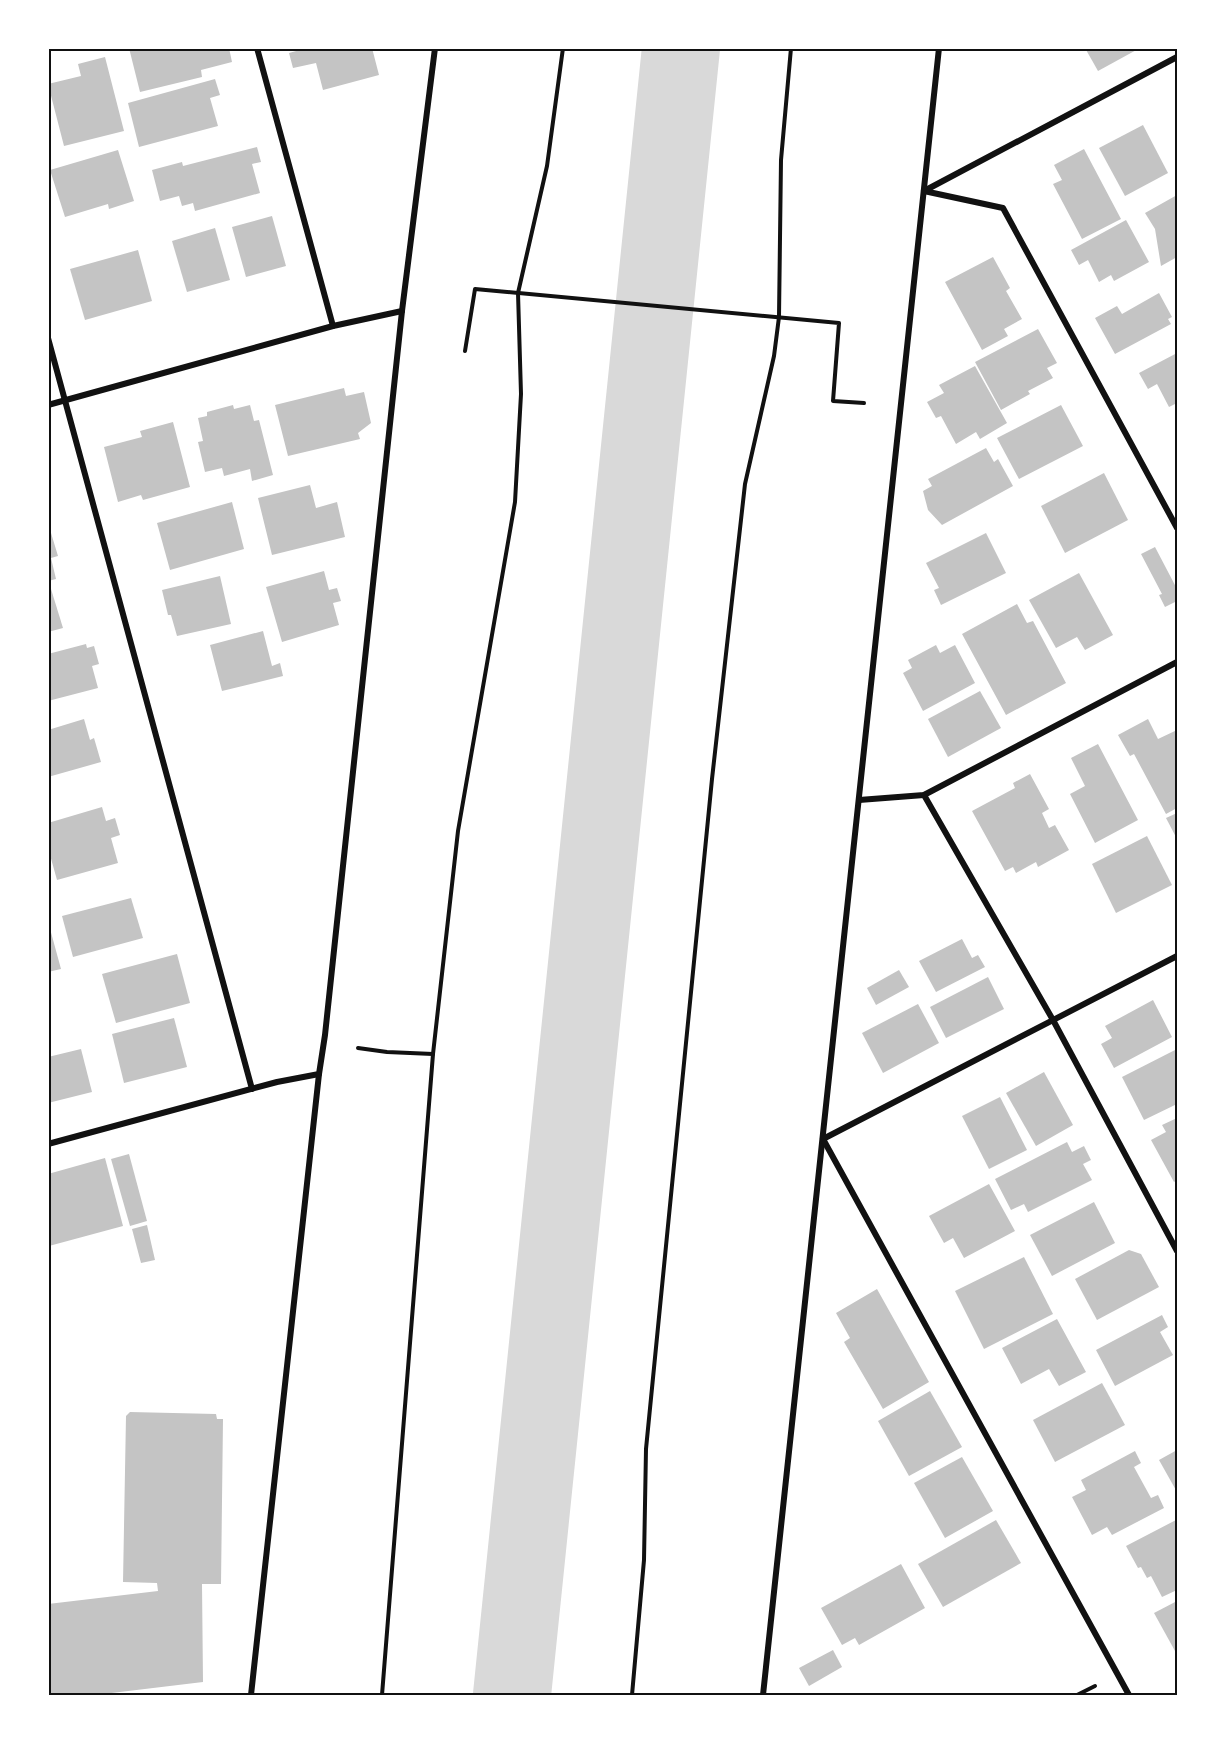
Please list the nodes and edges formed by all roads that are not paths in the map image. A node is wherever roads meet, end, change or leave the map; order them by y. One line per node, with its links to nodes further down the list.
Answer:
1 (258, 48): 7 (street)
2 (435, 48): 6 (street)
3 (939, 48): 5 (street)
4 (1177, 57): 5 (street)
5 (924, 191): 11 (street); 14 (street)
6 (402, 311): 7 (street); 17 (street)
7 (333, 326): 9 (street)
8 (48, 339): 9 (street)
9 (65, 400): 10 (street); 18 (street)
10 (48, 405)
11 (1177, 528)
12 (1177, 662): 13 (street)
13 (924, 795): 14 (street); 16 (street)
14 (859, 800): 19 (street)
15 (1177, 956): 16 (street)
16 (1053, 1020): 19 (street); 21 (street)
17 (319, 1074): 18 (street); 22 (street)
18 (252, 1089): 20 (street)
19 (823, 1139): 23 (street); 24 (street)
20 (48, 1144)
21 (1177, 1251)
22 (251, 1695)
23 (763, 1695)
24 (1129, 1695)

